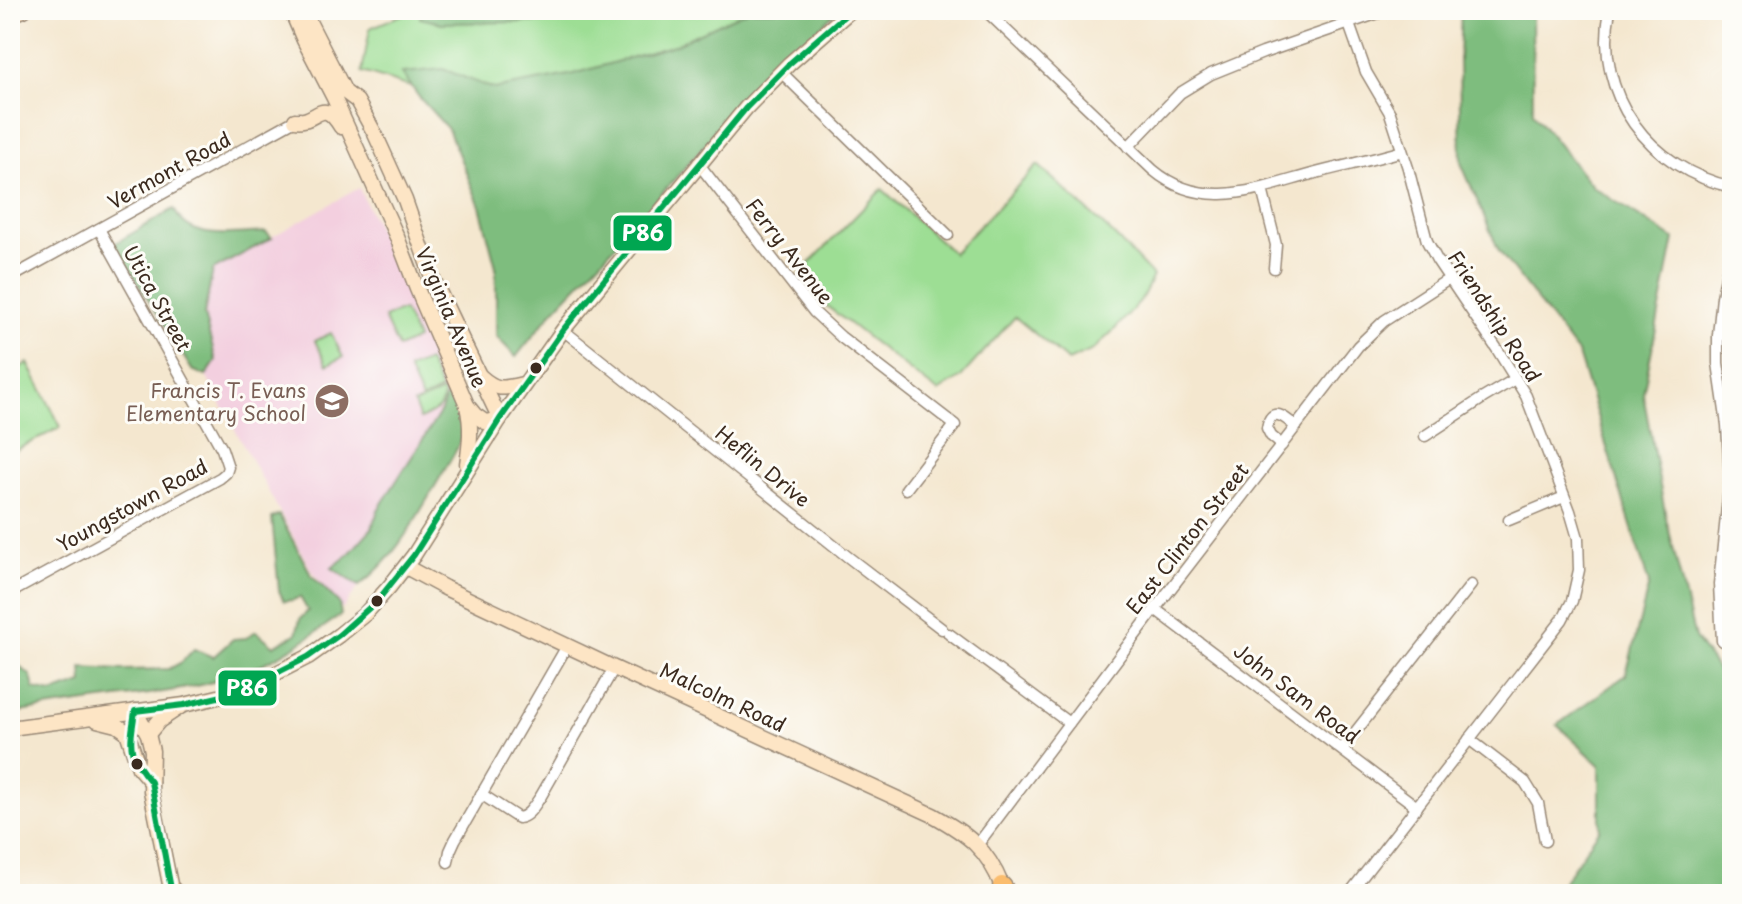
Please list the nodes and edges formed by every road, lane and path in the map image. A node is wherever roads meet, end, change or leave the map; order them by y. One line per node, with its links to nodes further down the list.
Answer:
1 (24, 10): 8 (street)
2 (291, 10): 11 (street, Virginia Avenue)
3 (303, 10): 11 (street, Virginia Avenue)
4 (851, 10): 10 (street)
5 (985, 10): 14 (street)
6 (1387, 10): 9 (street)
7 (1610, 10): 17 (street)
8 (10, 15)
9 (1349, 24): 14 (street); 15 (street, Friendship Road)
10 (781, 72): 16 (street); 20 (street)
11 (345, 97): 12 (street, Vermont Road); 13 (street, Virginia Avenue); 26 (street, Virginia Avenue)
12 (295, 120): 13 (street); 19 (street, Vermont Road)
13 (350, 135): 29 (street, Virginia Avenue)
14 (1128, 147): 18 (street)
15 (1402, 151): 18 (street); 24 (street, Friendship Road)
16 (698, 163): 25 (street); 37 (street, Ferry Avenue)
17 (1732, 187)
18 (1262, 189): 22 (street)
19 (99, 229): 23 (street, Vermont Road); 35 (street, Utica Street)
20 (948, 235)
21 (1732, 246): 30 (street)
22 (1274, 268)
23 (10, 278)
24 (1449, 279): 27 (street, Friendship Road); 32 (street, East Clinton Street)
25 (563, 330): 28 (street); 51 (street, Heflin Drive)
26 (479, 375): 28 (street); 31 (street, Virginia Avenue)
27 (1515, 379): 33 (street); 38 (street, Friendship Road)
28 (523, 384): 31 (street)
29 (467, 405): 31 (street, Virginia Avenue); 36 (street)
30 (1729, 411): 44 (street)
31 (500, 419): 36 (street)
32 (1296, 427): 34 (street, East Clinton Street); 34 (street)
33 (1425, 436)
34 (1282, 445): 43 (street, East Clinton Street)
35 (228, 470): 42 (street, Youngstown Road)
36 (465, 475): 40 (street)
37 (906, 489)
38 (1564, 497): 39 (street); 54 (street, Friendship Road)
39 (1509, 520)
40 (406, 567): 46 (street, Malcolm Road); 48 (street)
41 (1471, 585): 56 (street)
42 (10, 593)
43 (1155, 609): 51 (street, East Clinton Street); 56 (street, John Sam Road)
44 (1727, 625): 45 (street)
45 (1722, 641)
46 (567, 646): 47 (street, Malcolm Road); 58 (street)
47 (614, 668): 58 (street); 61 (street, Malcolm Road)
48 (184, 705): 49 (street); 53 (street)
49 (135, 711): 50 (street); 53 (street); 55 (street)
50 (89, 718): 52 (street); 55 (street)
51 (1069, 723): 61 (street, East Clinton Street)
52 (10, 728)
53 (148, 734): 57 (street)
54 (1469, 739): 59 (street, Friendship Road); 60 (street)
55 (130, 747): 57 (street)
56 (1342, 749): 59 (street, John Sam Road)
57 (151, 782): 64 (street)
58 (481, 794): 62 (street)
59 (1417, 807): 65 (street, Friendship Road)
60 (1545, 841)
61 (978, 844): 63 (street, Malcolm Road)
62 (448, 862)
63 (1003, 891)
64 (173, 893)
65 (1349, 894)

